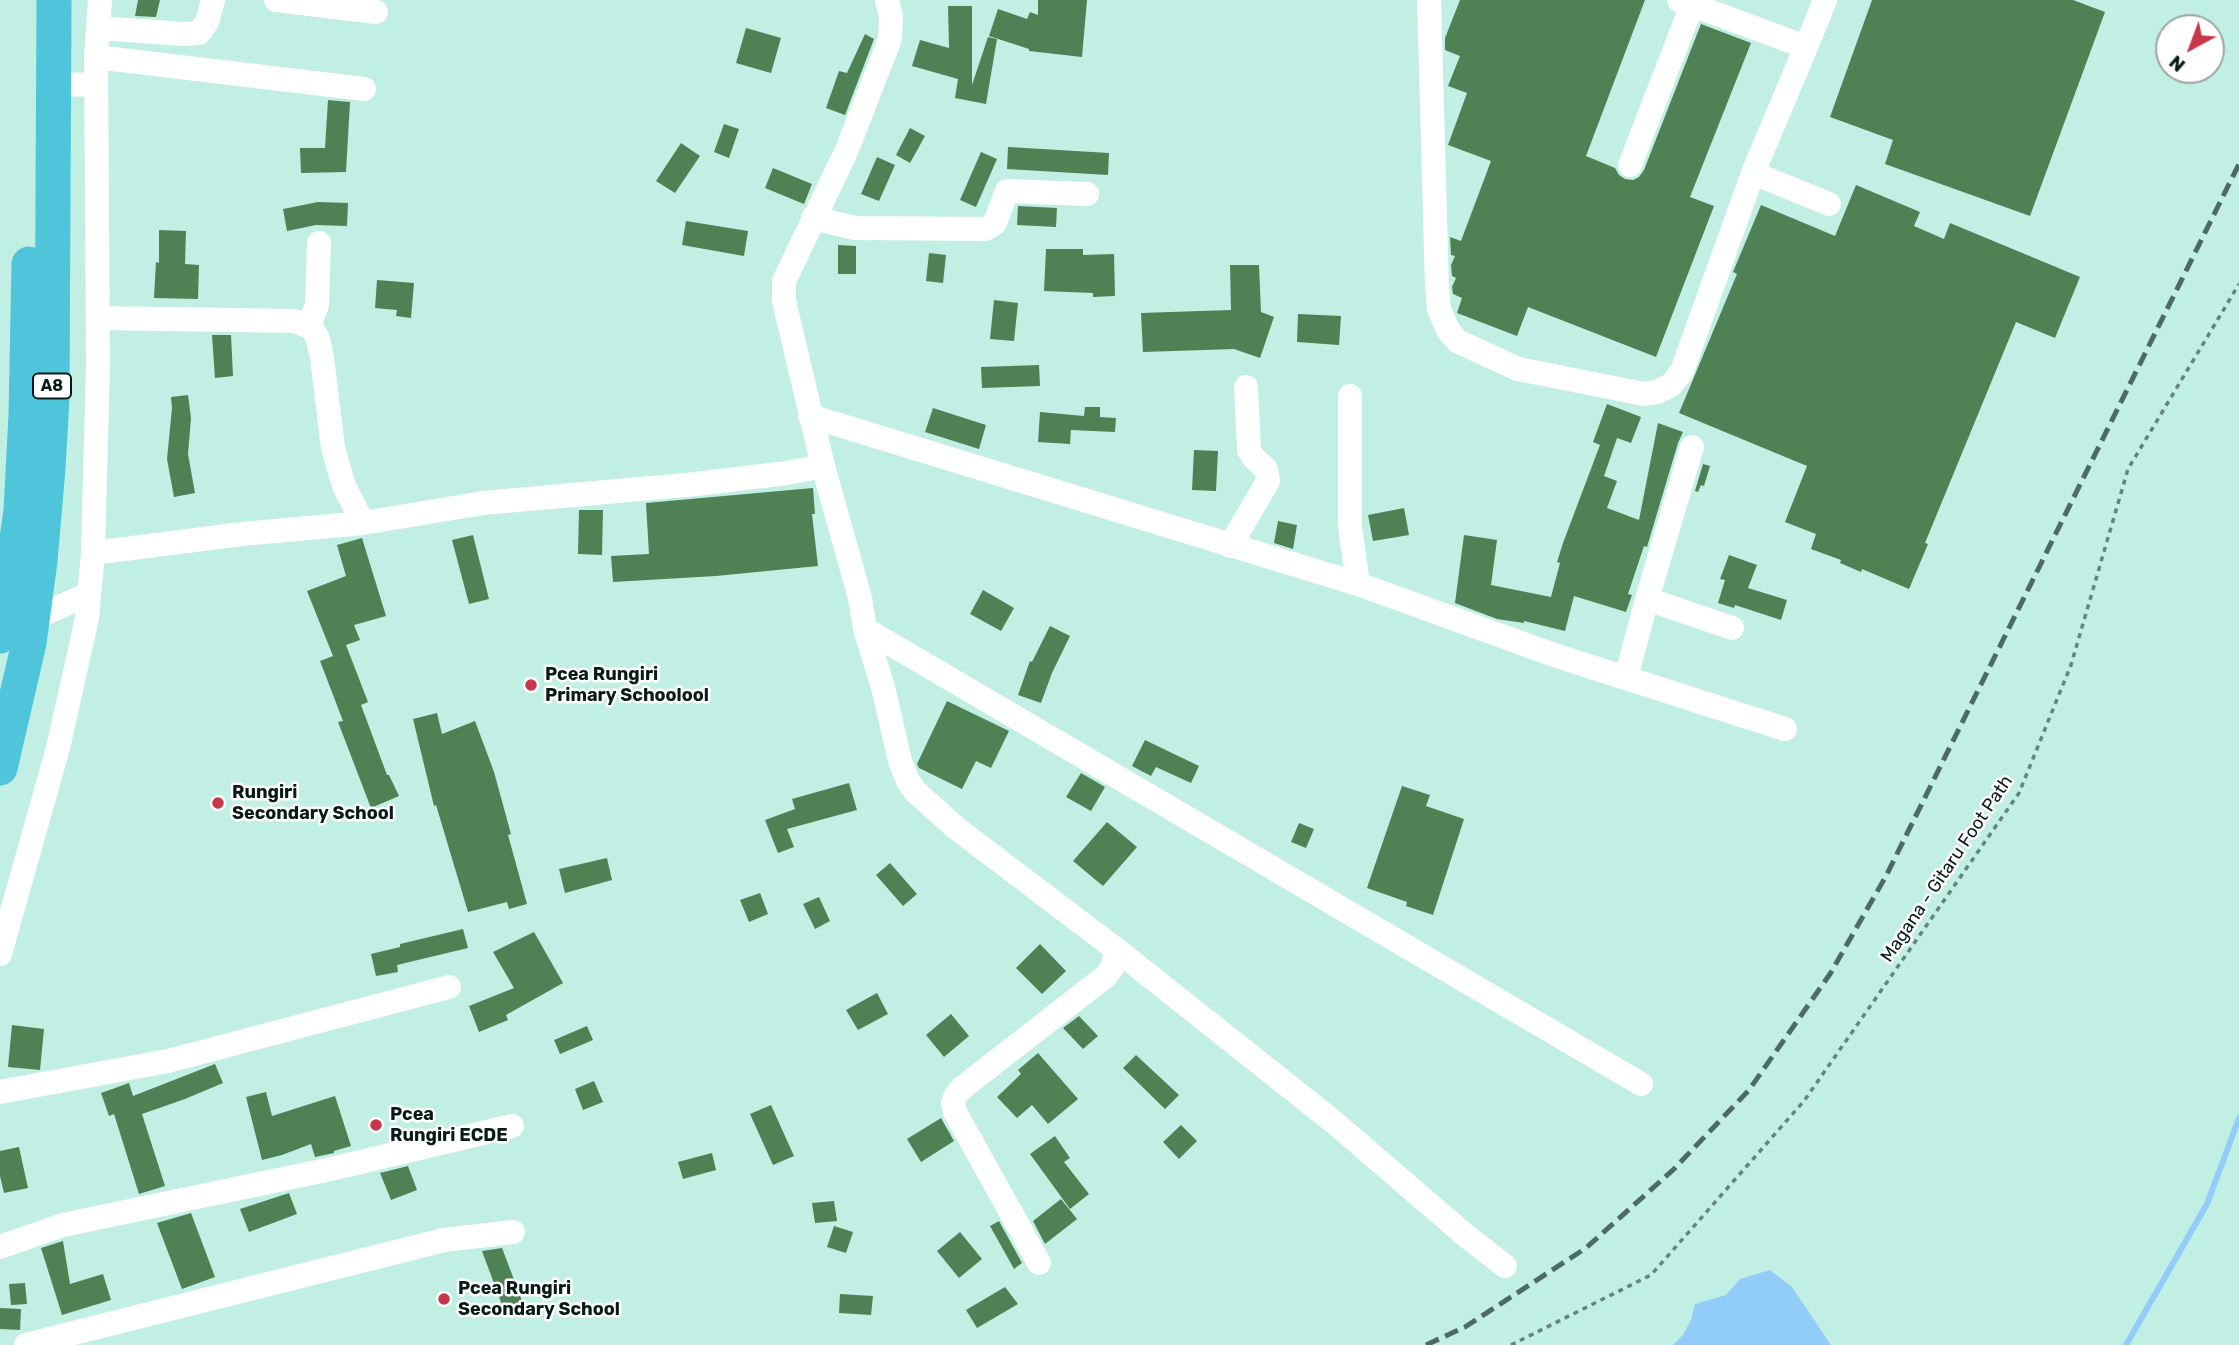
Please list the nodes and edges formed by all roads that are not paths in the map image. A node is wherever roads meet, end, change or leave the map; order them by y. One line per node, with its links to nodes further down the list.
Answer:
1 (31, 0): 36 (highway, A8)
2 (54, 0): 14 (highway, A8)
3 (100, 0): 11 (street)
4 (213, 0): 11 (street)
5 (276, 0): 10 (street)
6 (887, 0): 21 (street)
7 (1429, 0): 18 (street)
8 (1825, 0): 12 (street)
9 (1686, 3): 12 (street); 17 (street)
10 (376, 12)
11 (99, 28): 13 (street)
12 (1806, 47): 18 (street)
13 (96, 57): 15 (street); 16 (street)
14 (54, 85): 15 (street); 36 (highway, A8)
15 (96, 85): 23 (street)
16 (364, 89)
17 (1630, 165)
18 (1753, 173): 20 (street)
19 (1087, 194): 21 (street)
20 (1829, 204)
21 (813, 218): 27 (street)
22 (318, 243): 24 (street)
23 (98, 318): 24 (street); 32 (street)
24 (309, 326): 30 (street)
25 (1246, 387): 31 (street)
26 (1350, 396): 33 (street)
27 (810, 416): 29 (street); 31 (street)
28 (1692, 447): 35 (street)
29 (822, 466): 30 (street); 38 (street)
30 (363, 523): 32 (street)
31 (1230, 545): 33 (street)
32 (93, 553): 34 (street)
33 (1358, 584): 39 (street)
34 (89, 594): 36 (street); 43 (street)
35 (1647, 599): 37 (street); 39 (street)
36 (9, 622): 41 (highway, A8)
37 (1732, 628)
38 (865, 629): 42 (street); 45 (street)
39 (1626, 678): 40 (street)
40 (1785, 729)
41 (0, 768)
42 (1117, 950): 50 (street); 51 (street)
43 (0, 954)
44 (449, 987): 46 (street)
45 (1641, 1084)
46 (0, 1092)
47 (512, 1126): 49 (street)
48 (513, 1231): 52 (street)
49 (0, 1247)
50 (1039, 1263)
51 (1505, 1266)
52 (26, 1345)

